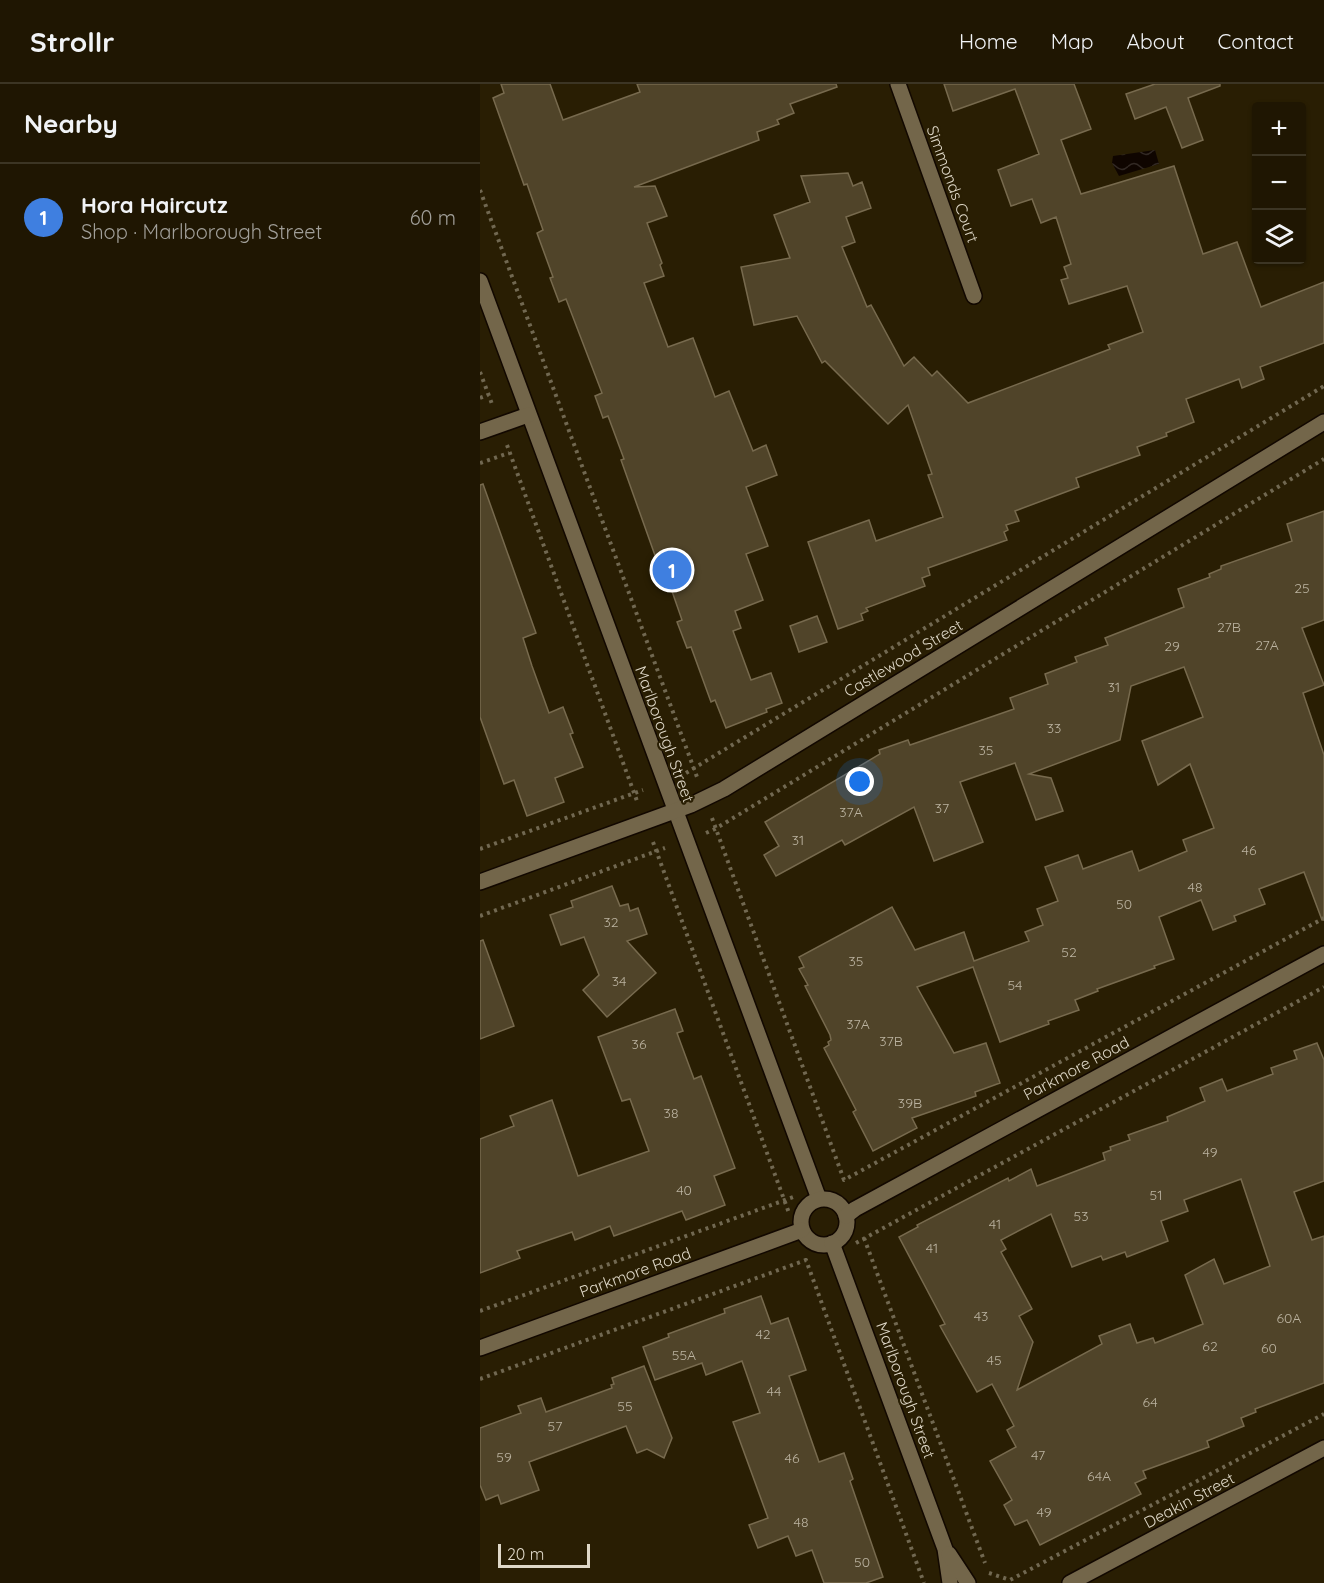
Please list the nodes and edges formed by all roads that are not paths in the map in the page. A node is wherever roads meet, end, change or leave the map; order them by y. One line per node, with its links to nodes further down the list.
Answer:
1 (897, 84): 3 (street, Simmonds Court)
2 (480, 281): 4 (street, Marlborough Street)
3 (974, 296)
4 (528, 415): 6 (street); 7 (street, Marlborough Street)
5 (1324, 422): 7 (street, Castlewood Street)
6 (480, 432)
7 (674, 812): 8 (street, Castlewood Street); 10 (street, Marlborough Street)
8 (480, 882)
9 (1324, 954): 11 (street, Parkmore Road)
10 (817, 1194): 11 (street); 12 (street)
11 (851, 1213): 13 (street)
12 (802, 1230): 13 (street); 14 (street, Parkmore Road)
13 (832, 1243): 16 (street, Marlborough Street)
14 (480, 1348)
15 (1324, 1448): 19 (street, Deakin Street)
16 (945, 1549): 17 (street, Marlborough Street); 18 (street, Marlborough Street)
17 (950, 1583)
18 (968, 1583)
19 (1070, 1583)

